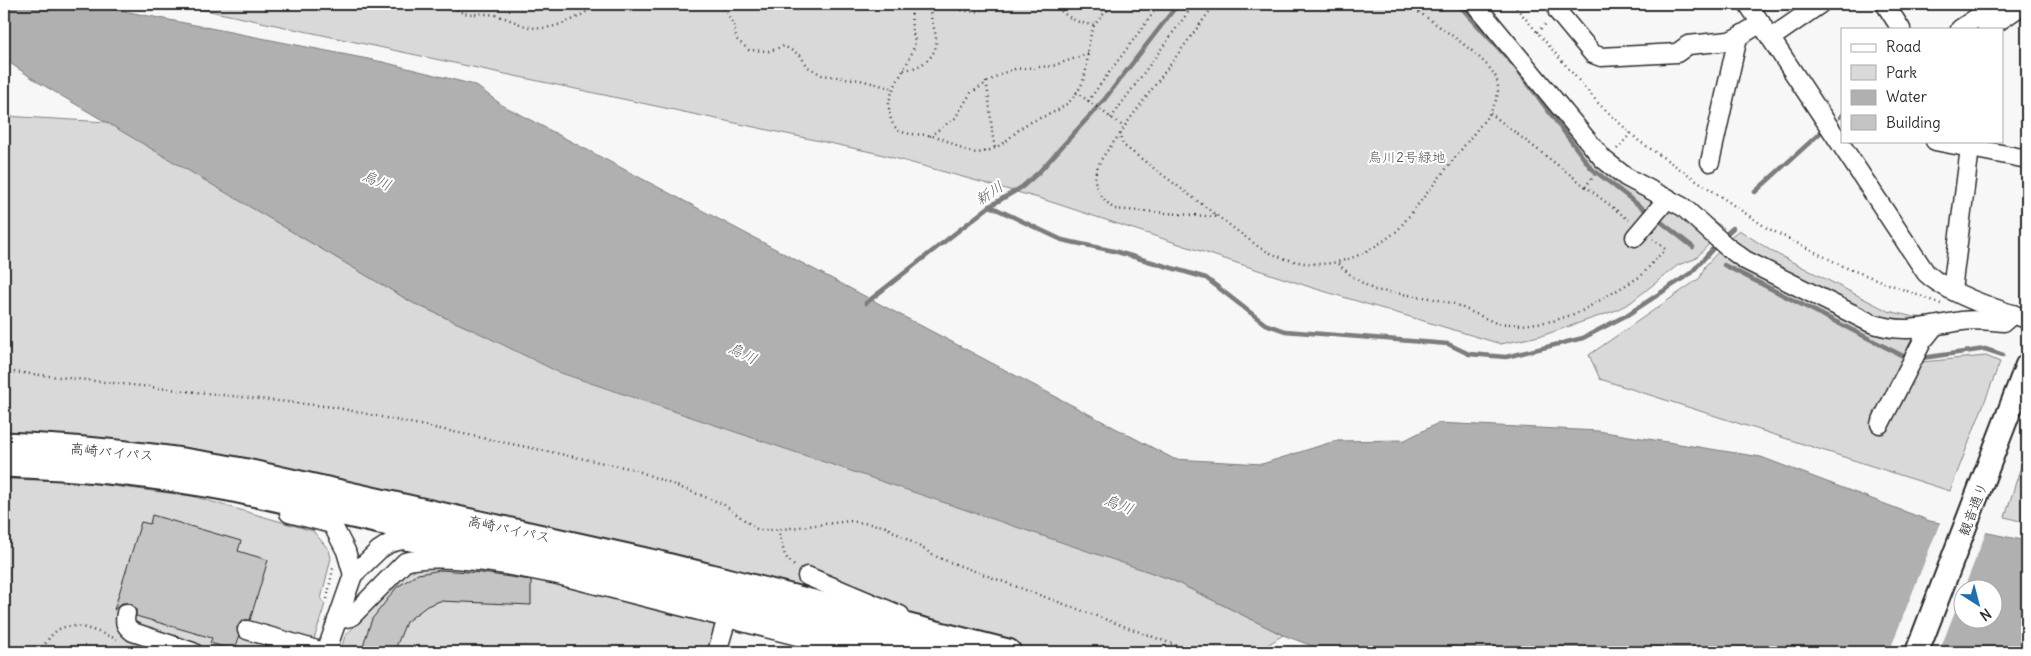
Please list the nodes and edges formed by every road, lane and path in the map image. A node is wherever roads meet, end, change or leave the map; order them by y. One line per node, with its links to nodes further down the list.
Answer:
1 (448, 4): 2 (path)
2 (594, 4)
3 (721, 4): 32 (path)
4 (912, 4): 30 (path)
5 (936, 4): 30 (path)
6 (954, 4): 7 (path)
7 (991, 4)
8 (1054, 4): 23 (path)
9 (1114, 4): 23 (path)
10 (1160, 4): 34 (path)
11 (1194, 4): 36 (path)
12 (1215, 4): 37 (path)
13 (1407, 4): 35 (path)
14 (1475, 4): 49 (street)
15 (1513, 4): 40 (path)
16 (1562, 4): 27 (street)
17 (1748, 4): 22 (street)
18 (1820, 4): 28 (street)
19 (1884, 4): 24 (street)
20 (1997, 4): 25 (street)
21 (2024, 4): 26 (street)
22 (1761, 23): 27 (street); 28 (street)
23 (1096, 25): 29 (path)
24 (1901, 28)
25 (1961, 28)
26 (1988, 28)
27 (1738, 37): 48 (street)
28 (1771, 38): 38 (street)
29 (1088, 54): 31 (path); 33 (path)
30 (904, 70): 32 (path)
31 (986, 82): 41 (path); 44 (path)
32 (895, 89): 41 (path)
33 (1076, 92): 34 (path); 44 (path)
34 (1088, 100): 36 (path)
35 (1490, 112): 51 (path); 52 (path)
36 (1111, 118): 37 (path)
37 (1124, 127): 39 (path)
38 (1837, 128)
39 (1122, 132): 50 (path); 50 (path)
40 (1631, 134): 46 (path); 53 (path)
41 (930, 136): 44 (path)
42 (1846, 142): 53 (street)
43 (1941, 142): 45 (street)
44 (995, 148)
45 (1970, 148): 47 (street); 53 (street)
46 (1615, 152)
47 (2027, 159)
48 (1710, 162)
49 (1668, 198): 51 (street); 55 (street)
50 (1220, 217): 52 (path)
51 (1638, 233): 52 (path)
52 (1338, 264)
53 (1947, 297): 54 (street)
54 (2020, 316): 55 (street)
55 (1934, 327): 58 (street)
56 (2027, 366): 81 (main road, 観音通り)
57 (4, 371): 62 (path)
58 (1880, 424)
59 (4, 445): 70 (highway, 高崎バイパス)
60 (4, 464): 61 (highway, 高崎バイパス)
61 (234, 489): 63 (highway, 高崎バイパス); 65 (street)
62 (778, 529): 66 (path); 80 (path)
63 (524, 552): 65 (street); 78 (highway, 高崎バイパス)
64 (335, 560): 68 (path)
65 (353, 575): 68 (street)
66 (808, 576): 70 (street)
67 (126, 613): 74 (street)
68 (333, 614): 69 (street); 75 (street)
69 (726, 618): 76 (street); 77 (street)
70 (900, 625): 79 (highway, 高崎バイパス)
71 (247, 630): 75 (street)
72 (121, 641): 73 (path)
73 (40, 652)
74 (193, 652)
75 (325, 652)
76 (717, 652)
77 (860, 652)
78 (922, 652)
79 (1008, 652)
80 (1194, 652)
81 (1917, 652)

